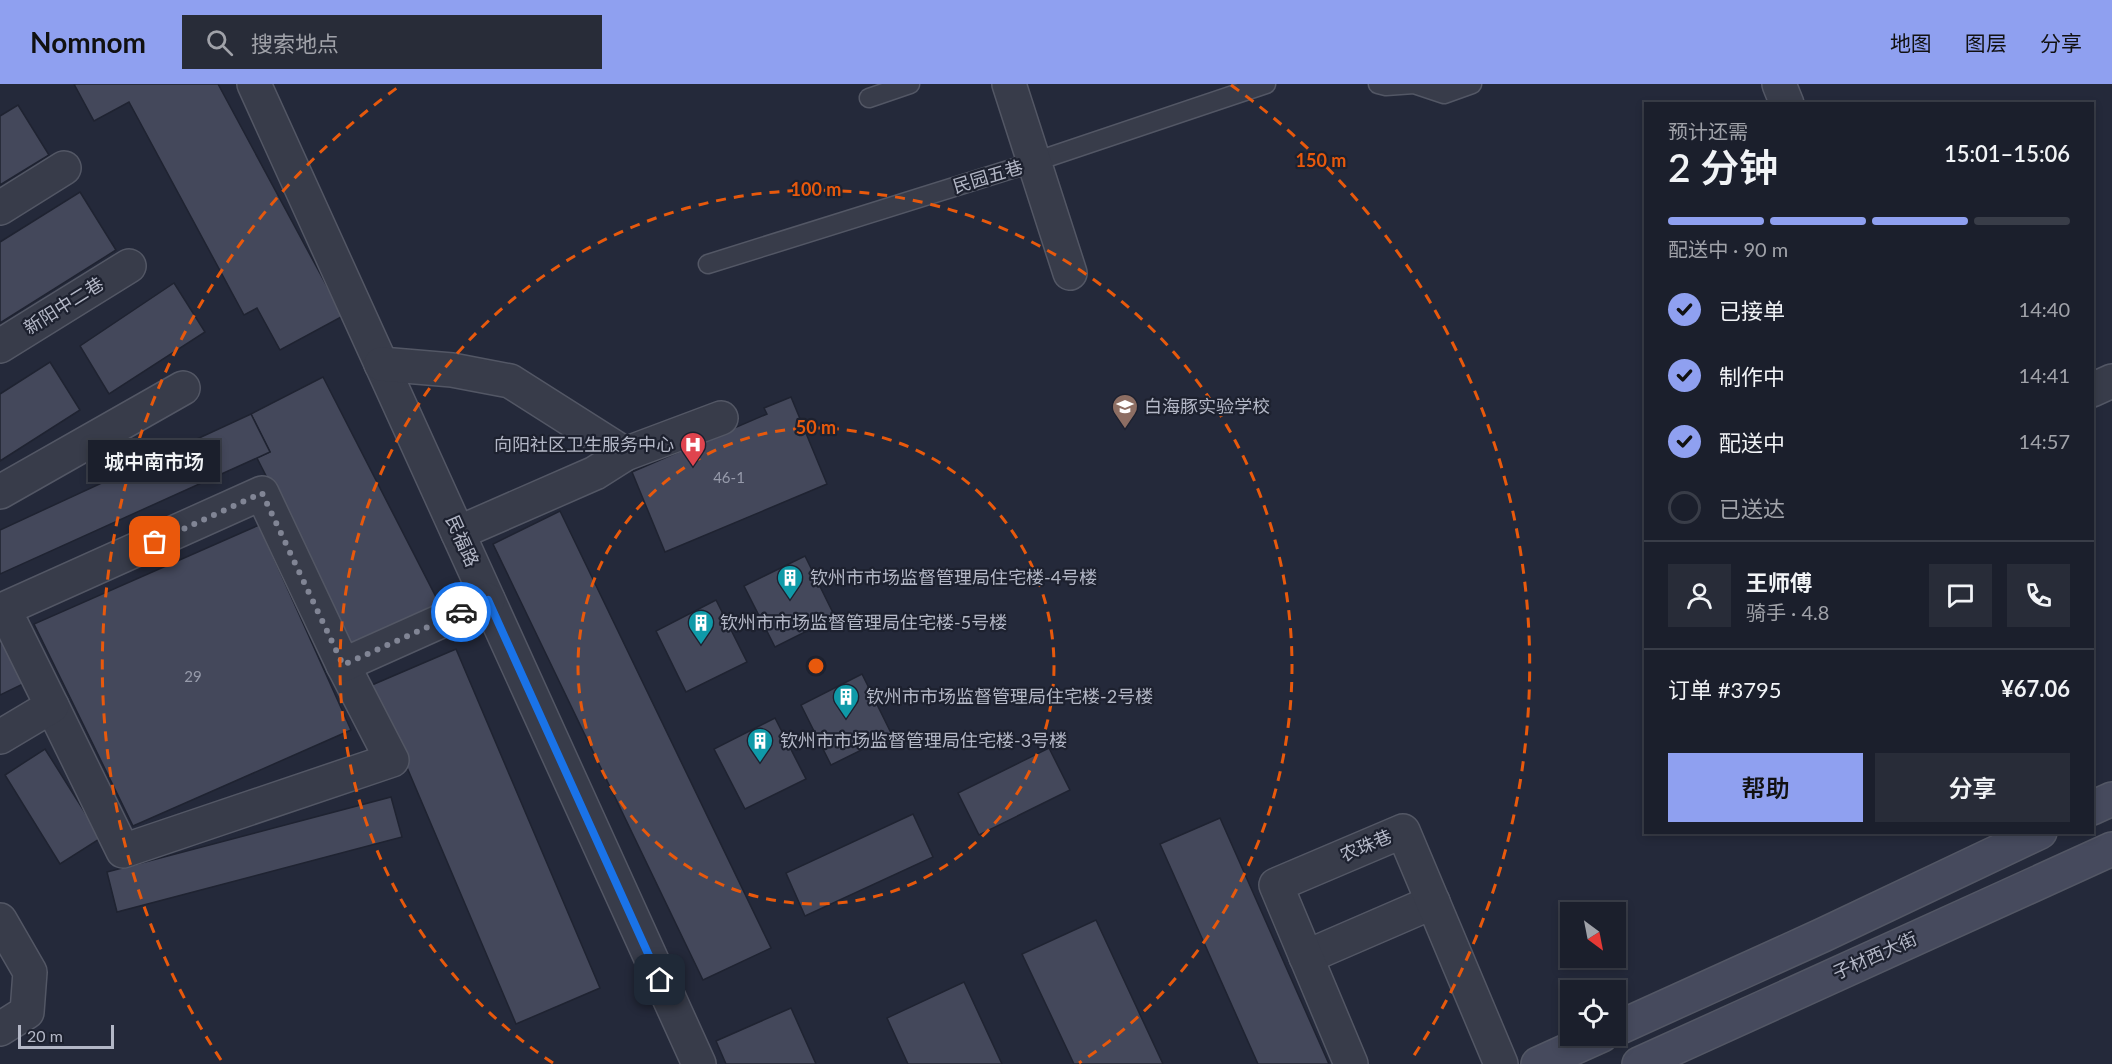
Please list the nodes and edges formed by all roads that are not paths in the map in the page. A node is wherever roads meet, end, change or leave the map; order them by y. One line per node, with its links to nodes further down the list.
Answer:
1 (254, 84): 17 (street, 民福路)
2 (910, 84): 8 (lane)
3 (1009, 84): 10 (street)
4 (1266, 84): 10 (lane, 民园五巷)
5 (1378, 84): 6 (lane)
6 (1472, 84)
7 (1779, 84): 9 (street)
8 (869, 98)
9 (1786, 102)
10 (1034, 162): 13 (lane, 民园五巷); 15 (street)
11 (64, 168): 12 (street)
12 (0, 208)
13 (708, 264)
14 (129, 266): 16 (street, 新阳中二巷)
15 (1070, 273)
16 (0, 346)
17 (381, 364): 22 (street); 24 (street, 民福路)
18 (2112, 381): 20 (street)
19 (183, 388): 23 (street)
20 (2094, 389)
21 (721, 418): 22 (street)
22 (625, 454): 24 (street)
23 (0, 492)
24 (458, 533): 25 (street, 民福路)
25 (488, 600): 26 (street); 37 (street, 民福路)
26 (343, 665): 27 (street); 27 (street)
27 (52, 706): 28 (street)
28 (0, 737)
29 (2036, 834): 34 (main road)
30 (2112, 849): 41 (main road, 子材西大街)
31 (1433, 902): 33 (street); 33 (street, 农珠巷); 39 (street, 农珠巷)
32 (0, 920): 35 (street)
33 (1306, 957): 38 (street, 农珠巷)
34 (1626, 1024)
35 (0, 1029)
36 (1578, 1046): 40 (main road)
37 (699, 1064)
38 (1351, 1064)
39 (1501, 1064)
40 (1538, 1064)
41 (1639, 1064)

